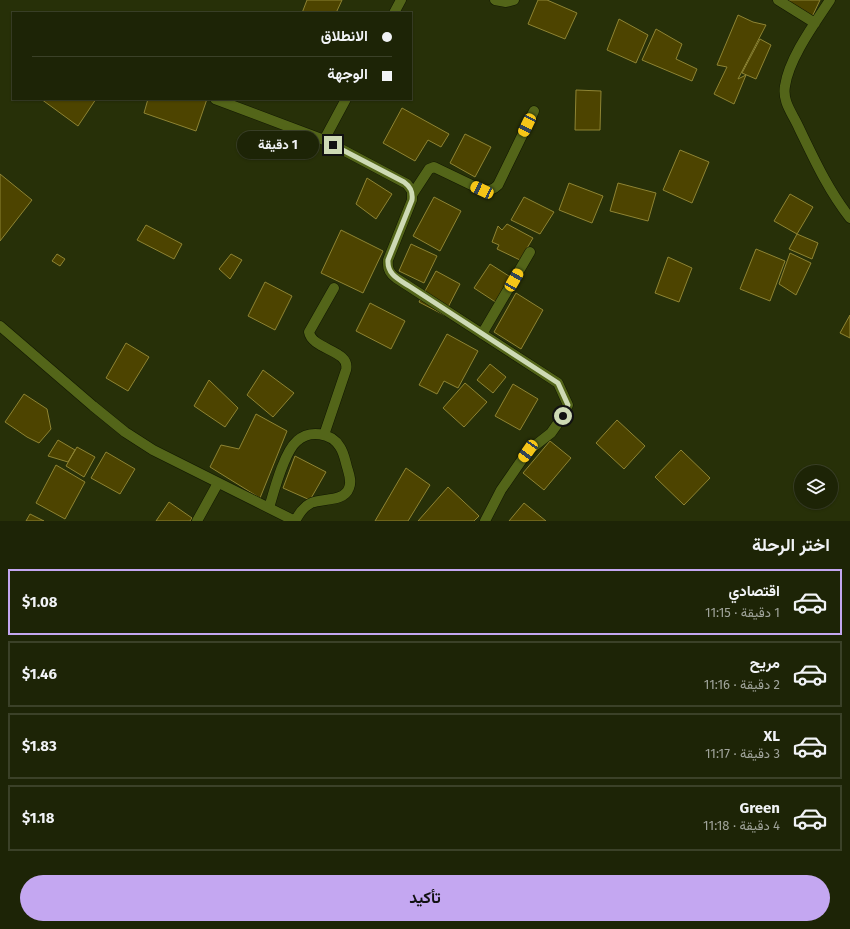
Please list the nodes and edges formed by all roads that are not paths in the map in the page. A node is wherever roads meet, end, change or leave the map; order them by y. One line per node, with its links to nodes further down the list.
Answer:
1 (401, 0): 6 (street)
2 (496, 0): 3 (street)
3 (514, 0)
4 (778, 0): 7 (street)
5 (830, 0): 7 (street)
6 (395, 12)
7 (815, 23): 13 (street)
8 (218, 100): 11 (street)
9 (345, 100): 11 (street)
10 (534, 110): 12 (street)
11 (324, 140): 12 (street)
12 (412, 196): 17 (street)
13 (850, 218)
14 (530, 252): 17 (street)
15 (334, 288): 18 (street)
16 (0, 326): 19 (street)
17 (482, 334): 22 (street)
18 (324, 435): 20 (street); 20 (street)
19 (218, 484): 20 (street); 21 (street)
20 (269, 508)
21 (197, 521)
22 (485, 521)

